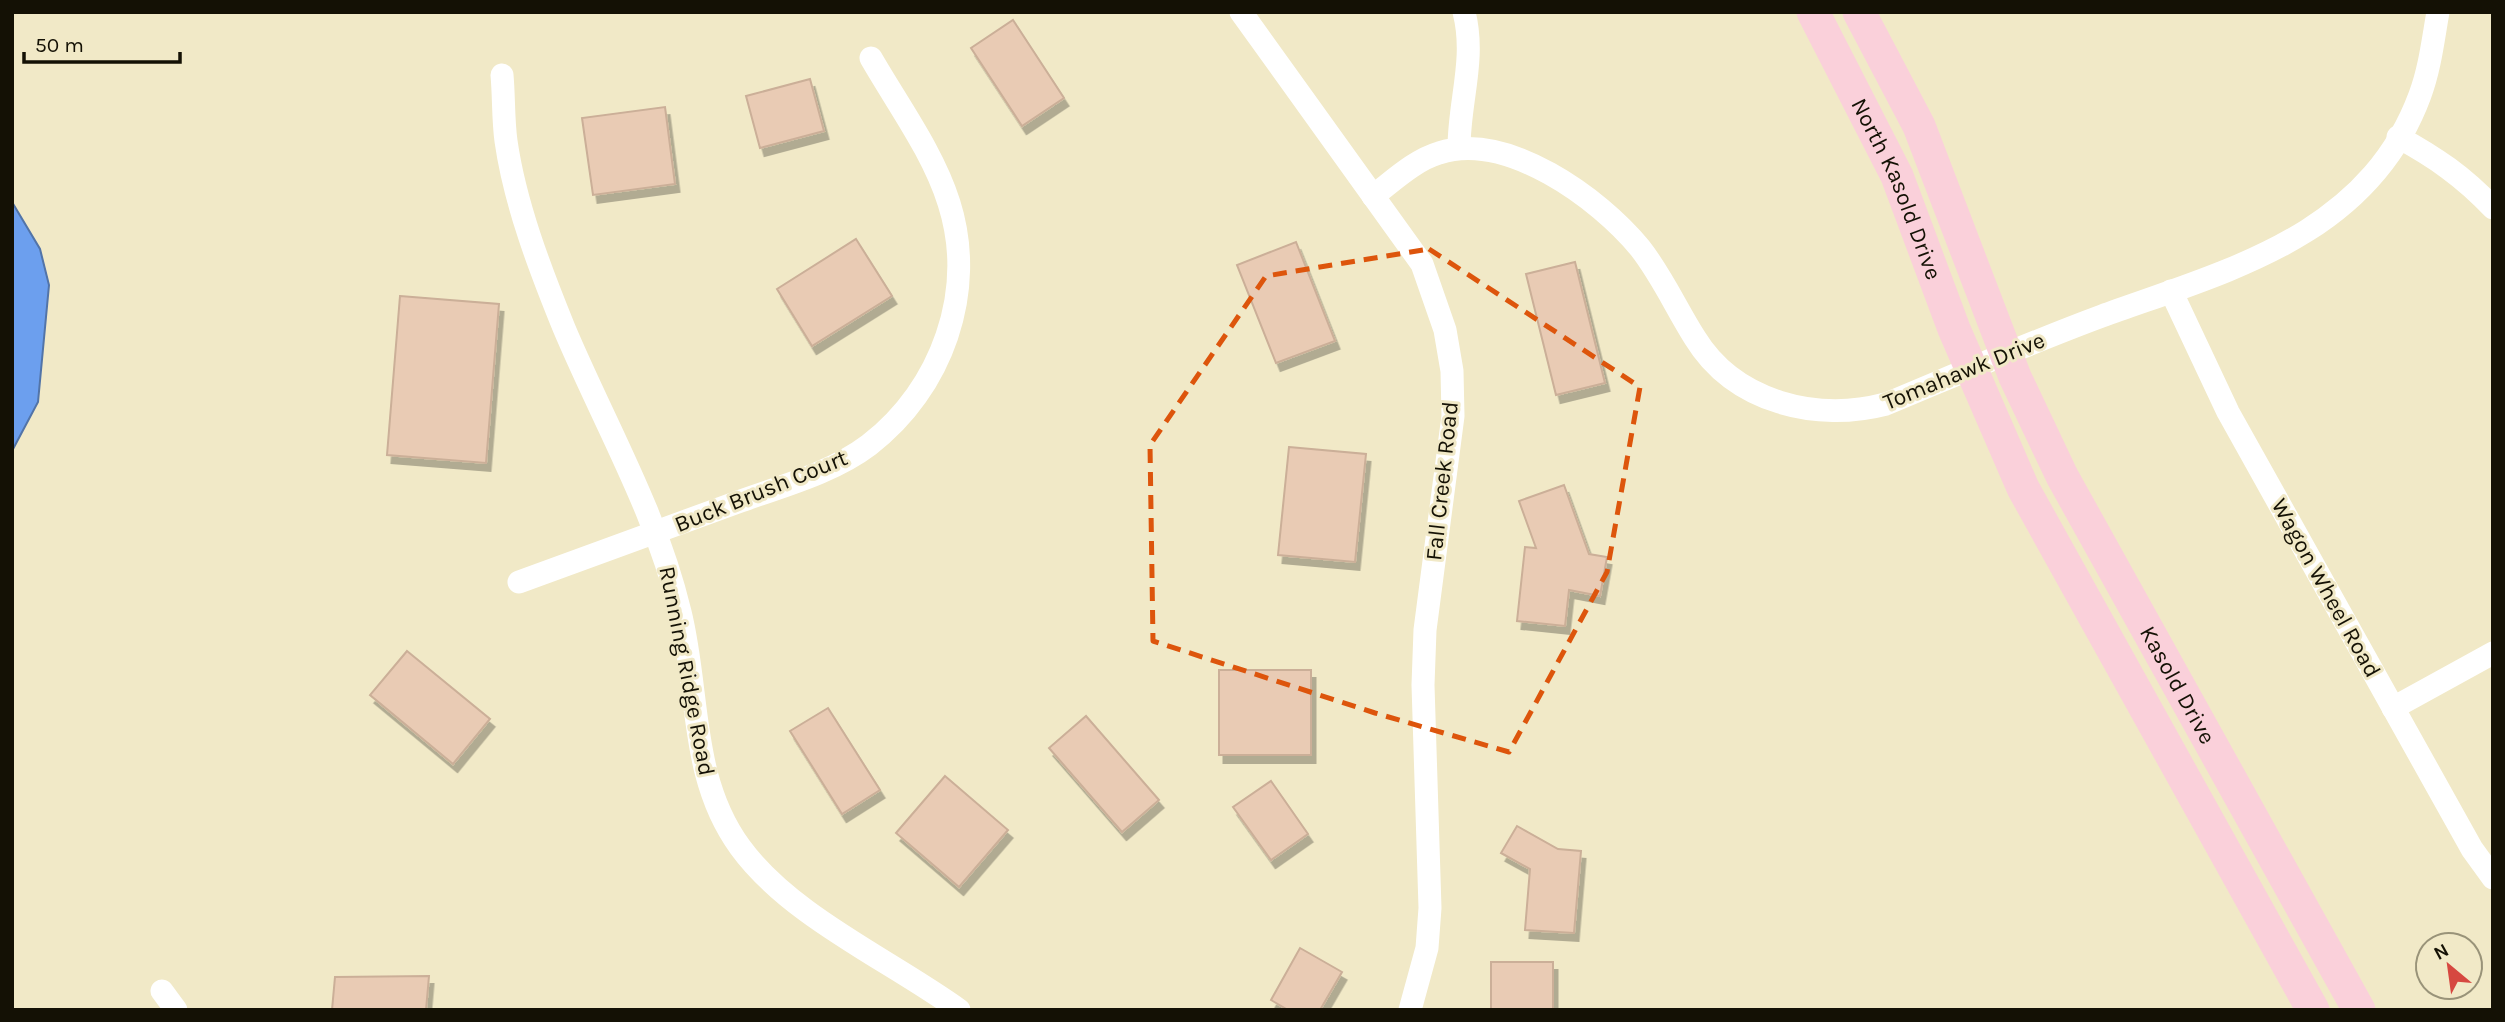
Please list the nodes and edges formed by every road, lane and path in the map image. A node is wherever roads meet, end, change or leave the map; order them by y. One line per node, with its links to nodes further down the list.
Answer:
1 (1241, 12): 10 (street, Fall Creek Road)
2 (1464, 12): 9 (street)
3 (1858, 12): 13 (main road, North Kasold Drive)
4 (2438, 12): 8 (street, Tomahawk Drive)
5 (1818, 14): 14 (main road, North Kasold Drive)
6 (871, 58): 15 (street, Buck Brush Court)
7 (502, 75): 15 (street, Running Ridge Road)
8 (2398, 137): 11 (street); 12 (street, Tomahawk Drive)
9 (1459, 148): 10 (street, Tomahawk Drive); 14 (street, Tomahawk Drive)
10 (1373, 195): 23 (street, Fall Creek Road)
11 (2493, 208)
12 (2171, 291): 13 (street, Tomahawk Drive); 18 (street, Wagon Wheel Road)
13 (2005, 353): 14 (street, Tomahawk Drive); 25 (main road, Kasold Drive)
14 (1970, 369): 24 (main road, Kasold Drive)
15 (657, 532): 16 (street, Buck Brush Court); 22 (street, Running Ridge Road)
16 (519, 582)
17 (2493, 653): 18 (street)
18 (2393, 708): 19 (street, Wagon Wheel Road)
19 (2493, 878)
20 (162, 991): 21 (street)
21 (176, 1010)
22 (958, 1010)
23 (1410, 1010)
24 (2313, 1010)
25 (2359, 1010)

